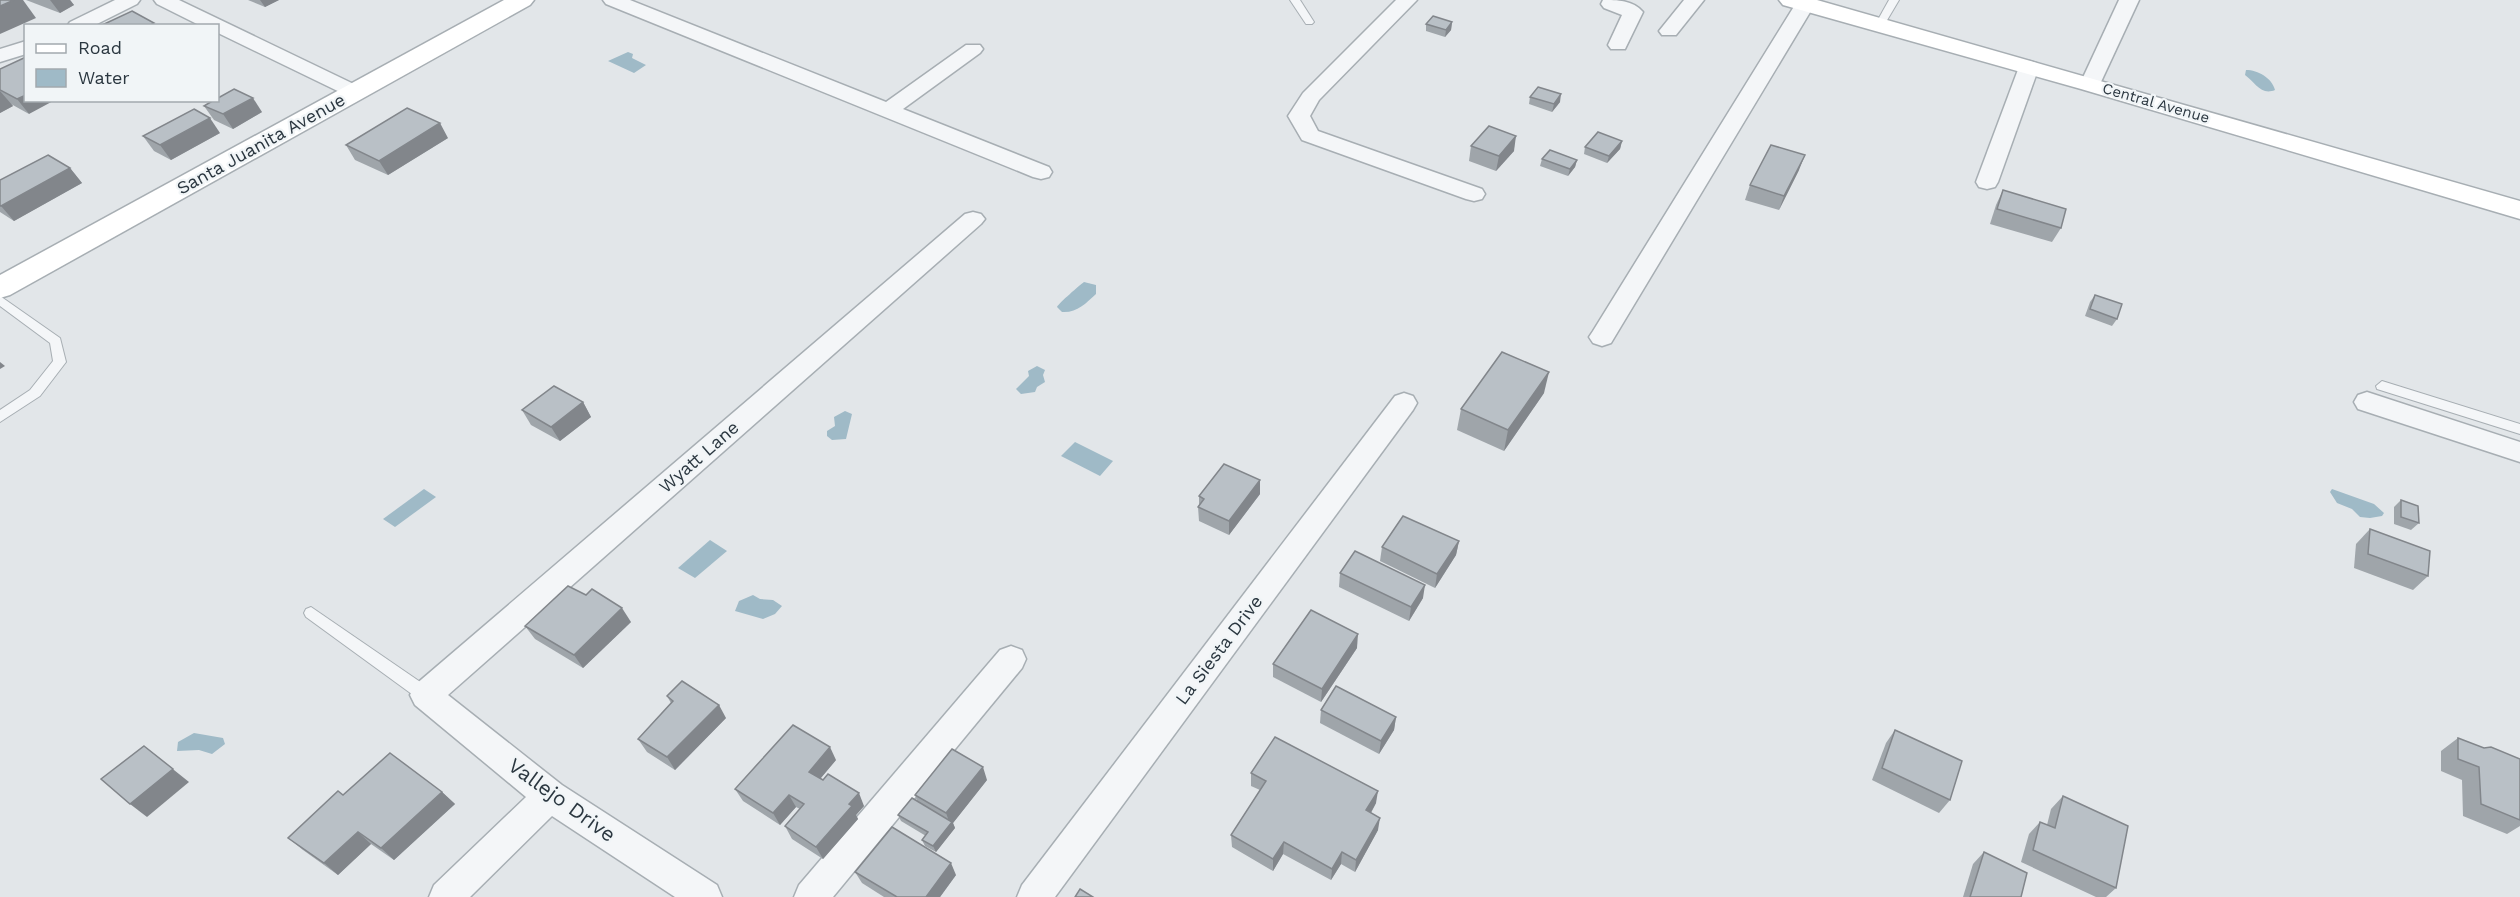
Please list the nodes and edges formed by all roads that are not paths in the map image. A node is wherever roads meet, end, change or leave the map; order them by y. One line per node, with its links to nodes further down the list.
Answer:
1 (130, 0): 13 (street)
2 (164, 0): 14 (street)
3 (522, 0): 24 (street, Santa Juanita Avenue)
4 (613, 0): 25 (street)
5 (1295, 0): 12 (lane)
6 (1407, 0): 28 (street)
7 (1613, 0): 18 (street)
8 (1694, 0): 17 (street)
9 (1894, 0): 15 (lane)
10 (2129, 0): 23 (street)
11 (1798, 2): 15 (street, Central Avenue); 33 (street)
12 (1309, 22)
13 (81, 24)
14 (213, 24)
15 (1880, 25): 22 (street, Central Avenue)
16 (219, 27): 24 (street)
17 (1669, 31)
18 (1617, 45)
19 (24, 48): 21 (street)
20 (973, 49): 25 (street)
21 (0, 56)
22 (2029, 67): 23 (street, Central Avenue); 27 (street)
23 (2090, 84): 29 (street, Central Avenue)
24 (355, 92): 31 (street, Santa Juanita Avenue)
25 (887, 111): 26 (street)
26 (1041, 172)
27 (1987, 182)
28 (1474, 194)
29 (2520, 210)
30 (973, 219): 41 (street, Wyatt Lane)
31 (0, 288)
32 (0, 300): 36 (lane)
33 (1602, 337)
34 (2374, 394): 37 (lane); 38 (street)
35 (1404, 403): 46 (street, La Siesta Drive)
36 (0, 417)
37 (2520, 429)
38 (2520, 452)
39 (311, 613): 41 (lane)
40 (1011, 659): 45 (street)
41 (426, 695): 42 (street, Vallejo Drive)
42 (550, 796): 43 (street); 44 (street, Vallejo Drive)
43 (446, 897)
44 (705, 897)
45 (811, 897)
46 (1034, 897)

